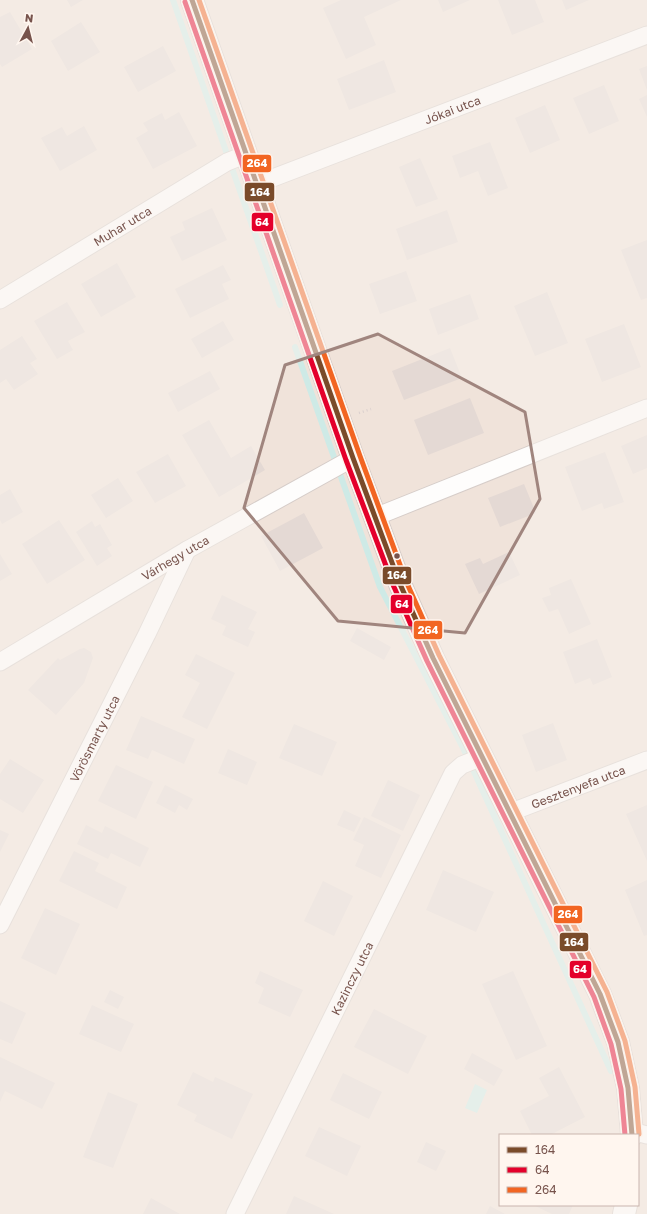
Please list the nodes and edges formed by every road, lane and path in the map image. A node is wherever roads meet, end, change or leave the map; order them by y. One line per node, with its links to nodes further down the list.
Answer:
1 (192, 0): 3 (main road)
2 (647, 35): 4 (street, Jókai utca)
3 (237, 158): 4 (main road); 5 (street, Muhar utca)
4 (257, 184): 7 (main road)
5 (0, 300)
6 (647, 408): 8 (street)
7 (343, 464): 8 (main road); 9 (street, Várhegy utca)
8 (375, 517): 11 (main road)
9 (187, 550): 10 (street, Várhegy utca); 14 (street, Vörösmarty utca)
10 (0, 662)
11 (474, 760): 13 (main road); 16 (street, Kazinczy utca)
12 (647, 760): 13 (street, Gesztenyefa utca)
13 (509, 813): 15 (main road)
14 (0, 925)
15 (637, 1134)
16 (235, 1214)

